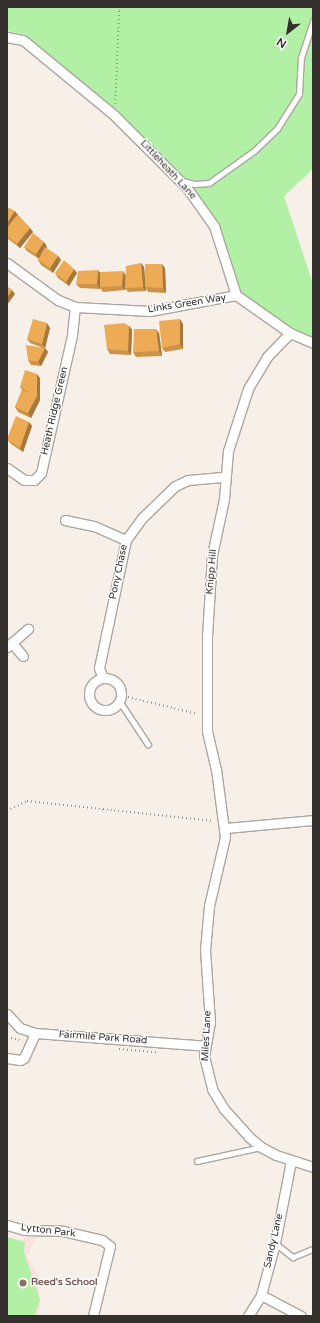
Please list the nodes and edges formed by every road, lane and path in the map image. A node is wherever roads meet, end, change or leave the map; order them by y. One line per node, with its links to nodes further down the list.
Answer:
1 (110, 7): 2 (path)
2 (122, 7): 5 (path)
3 (313, 21): 6 (lane)
4 (7, 37): 5 (street, Littleheath Lane)
5 (114, 115): 6 (street, Littleheath Lane)
6 (181, 181): 8 (street, Littleheath Lane)
7 (7, 263): 9 (street, Links Green Way)
8 (236, 295): 9 (street, Links Green Way); 10 (street)
9 (76, 308): 12 (street, Heath Ridge Green)
10 (290, 333): 11 (street); 13 (street, Knipp Hill)
11 (313, 342)
12 (7, 468)
13 (225, 477): 15 (street, Pony Chase); 25 (street, Knipp Hill)
14 (65, 520): 15 (street)
15 (126, 540): 19 (street, Pony Chase)
16 (28, 629): 17 (street)
17 (9, 645): 18 (street)
18 (23, 656)
19 (103, 678): 20 (street); 20 (street)
20 (120, 698): 21 (path); 22 (lane)
21 (200, 720)
22 (148, 744)
23 (7, 812): 25 (path)
24 (313, 820): 25 (street)
25 (224, 825): 28 (street, Miles Lane)
26 (7, 1014): 27 (street, Fairmile Park Road)
27 (35, 1033): 28 (street, Fairmile Park Road); 29 (street)
28 (206, 1046): 30 (street, Miles Lane)
29 (7, 1058)
30 (261, 1147): 31 (lane); 32 (street, Miles Lane)
31 (197, 1161)
32 (291, 1161): 33 (street, Miles Lane); 35 (street, Sandy Lane)
33 (313, 1167)
34 (7, 1225): 38 (street, Lytton Park)
35 (275, 1243): 36 (lane); 37 (street, Sandy Lane)
36 (313, 1250)
37 (261, 1295): 39 (street, Sandy Lane); 40 (street)
38 (93, 1316)
39 (248, 1316)
40 (301, 1316)

